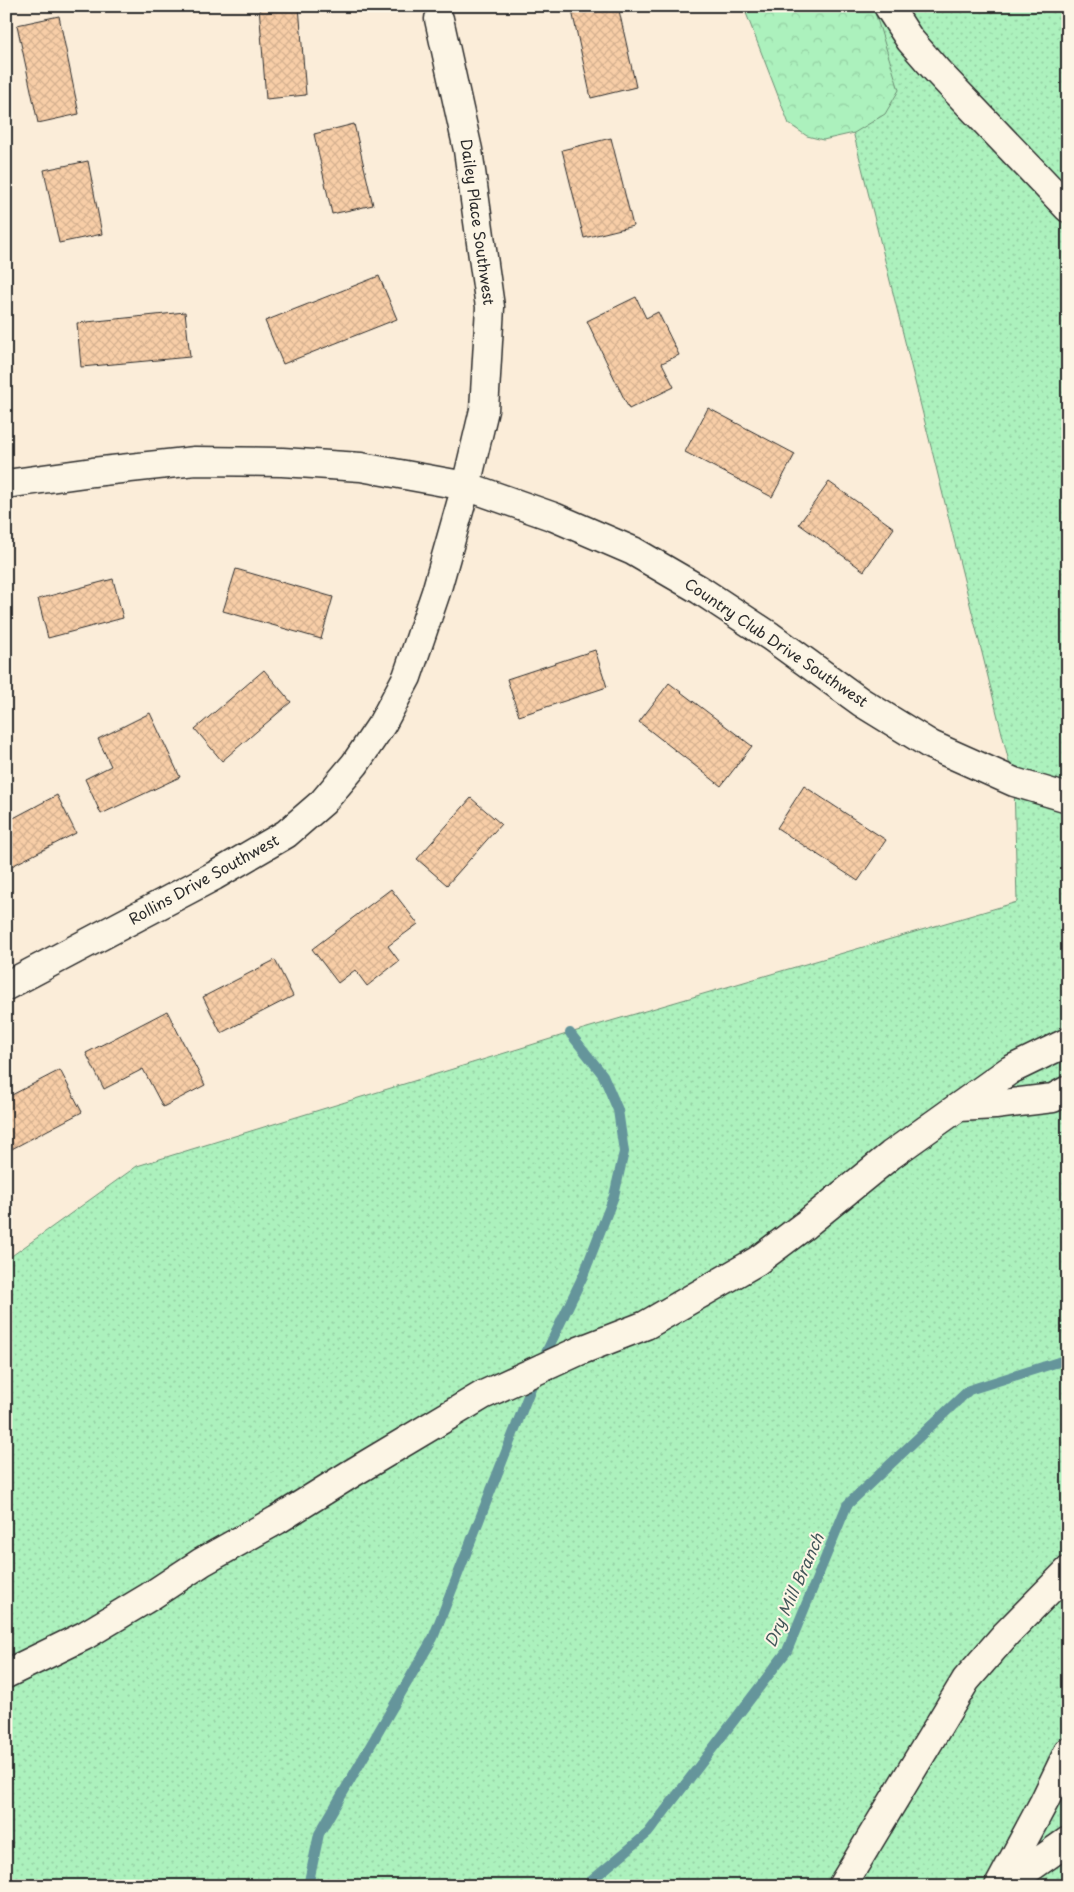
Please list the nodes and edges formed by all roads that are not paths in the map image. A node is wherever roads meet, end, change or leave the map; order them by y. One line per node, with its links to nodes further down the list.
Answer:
1 (888, 6): 3 (street)
2 (439, 19): 5 (street, Dailey Place Southwest)
3 (1068, 208)
4 (6, 484): 5 (street, Country Club Drive Southwest)
5 (466, 486): 6 (street, Country Club Drive Southwest); 7 (street, Rollins Drive Southwest)
6 (1068, 798)
7 (6, 986)
8 (1068, 1042): 10 (street)
9 (1068, 1090): 10 (street)
10 (959, 1106): 12 (street)
11 (1068, 1571): 15 (street)
12 (6, 1674)
13 (1068, 1752): 16 (street)
14 (1068, 1841): 17 (street)
15 (842, 1886)
16 (999, 1886)
17 (1004, 1886)

